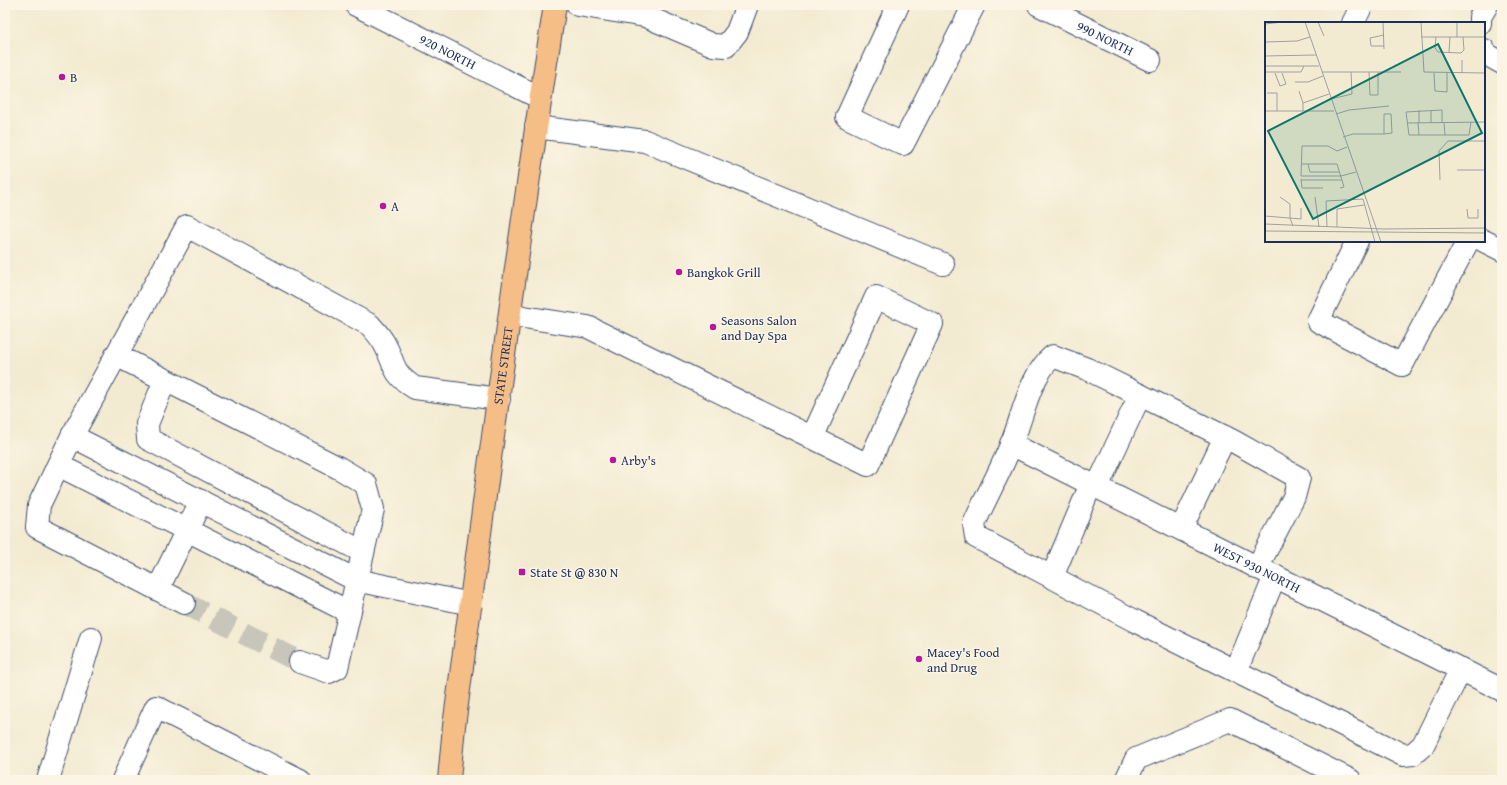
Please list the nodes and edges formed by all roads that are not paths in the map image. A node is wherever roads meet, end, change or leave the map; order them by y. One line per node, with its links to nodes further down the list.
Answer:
1 (356, 5): 15 (street, 920 NORTH)
2 (555, 5): 15 (main road, STATE STREET)
3 (578, 5): 4 (street)
4 (747, 5)
5 (898, 5): 6 (street)
6 (974, 5)
7 (1039, 5): 13 (street, 990 NORTH)
8 (1362, 5): 10 (street)
9 (1487, 5): 11 (street)
10 (1354, 22)
11 (1480, 22)
12 (1485, 52): 14 (street)
13 (1150, 60)
14 (1502, 63)
15 (540, 98): 16 (main road, STATE STREET)
16 (536, 127): 21 (street); 22 (main road, STATE STREET)
17 (1358, 242): 18 (street)
18 (1467, 242)
19 (1485, 242): 20 (street)
20 (1502, 250)
21 (943, 264)
22 (510, 315): 26 (main road, STATE STREET); 29 (street)
23 (116, 355): 24 (street); 26 (street); 27 (street)
24 (165, 380): 36 (street); 36 (street)
25 (1140, 395): 28 (street); 30 (street); 32 (street)
26 (499, 399): 42 (main road, STATE STREET)
27 (72, 436): 31 (street); 33 (street)
28 (1225, 437): 34 (street); 37 (street)
29 (812, 438): 29 (street)
30 (1011, 444): 32 (street, WEST 930 NORTH); 38 (street)
31 (58, 465): 35 (street); 40 (street)
32 (1094, 486): 34 (street, WEST 930 NORTH); 38 (street)
33 (201, 501): 35 (street); 39 (street)
34 (1181, 529): 37 (street, WEST 930 NORTH)
35 (186, 531): 40 (street); 43 (street)
36 (363, 552): 39 (street)
37 (1266, 572): 46 (street, WEST 930 NORTH); 47 (street)
38 (1052, 577): 47 (street)
39 (356, 580): 42 (street); 43 (street)
40 (158, 589): 41 (street)
41 (184, 603)
42 (471, 604): 49 (main road, STATE STREET)
43 (349, 612): 45 (street)
44 (91, 638): 50 (street)
45 (300, 662)
46 (1461, 669): 47 (street); 48 (street, WEST 930 NORTH)
47 (1236, 671)
48 (1502, 690)
49 (454, 726): 53 (main road, STATE STREET); 54 (main road, STATE STREET)
50 (48, 780)
51 (123, 780): 52 (street)
52 (300, 780)
53 (439, 780)
54 (449, 780)
55 (1126, 780): 56 (street)
56 (1350, 780)

